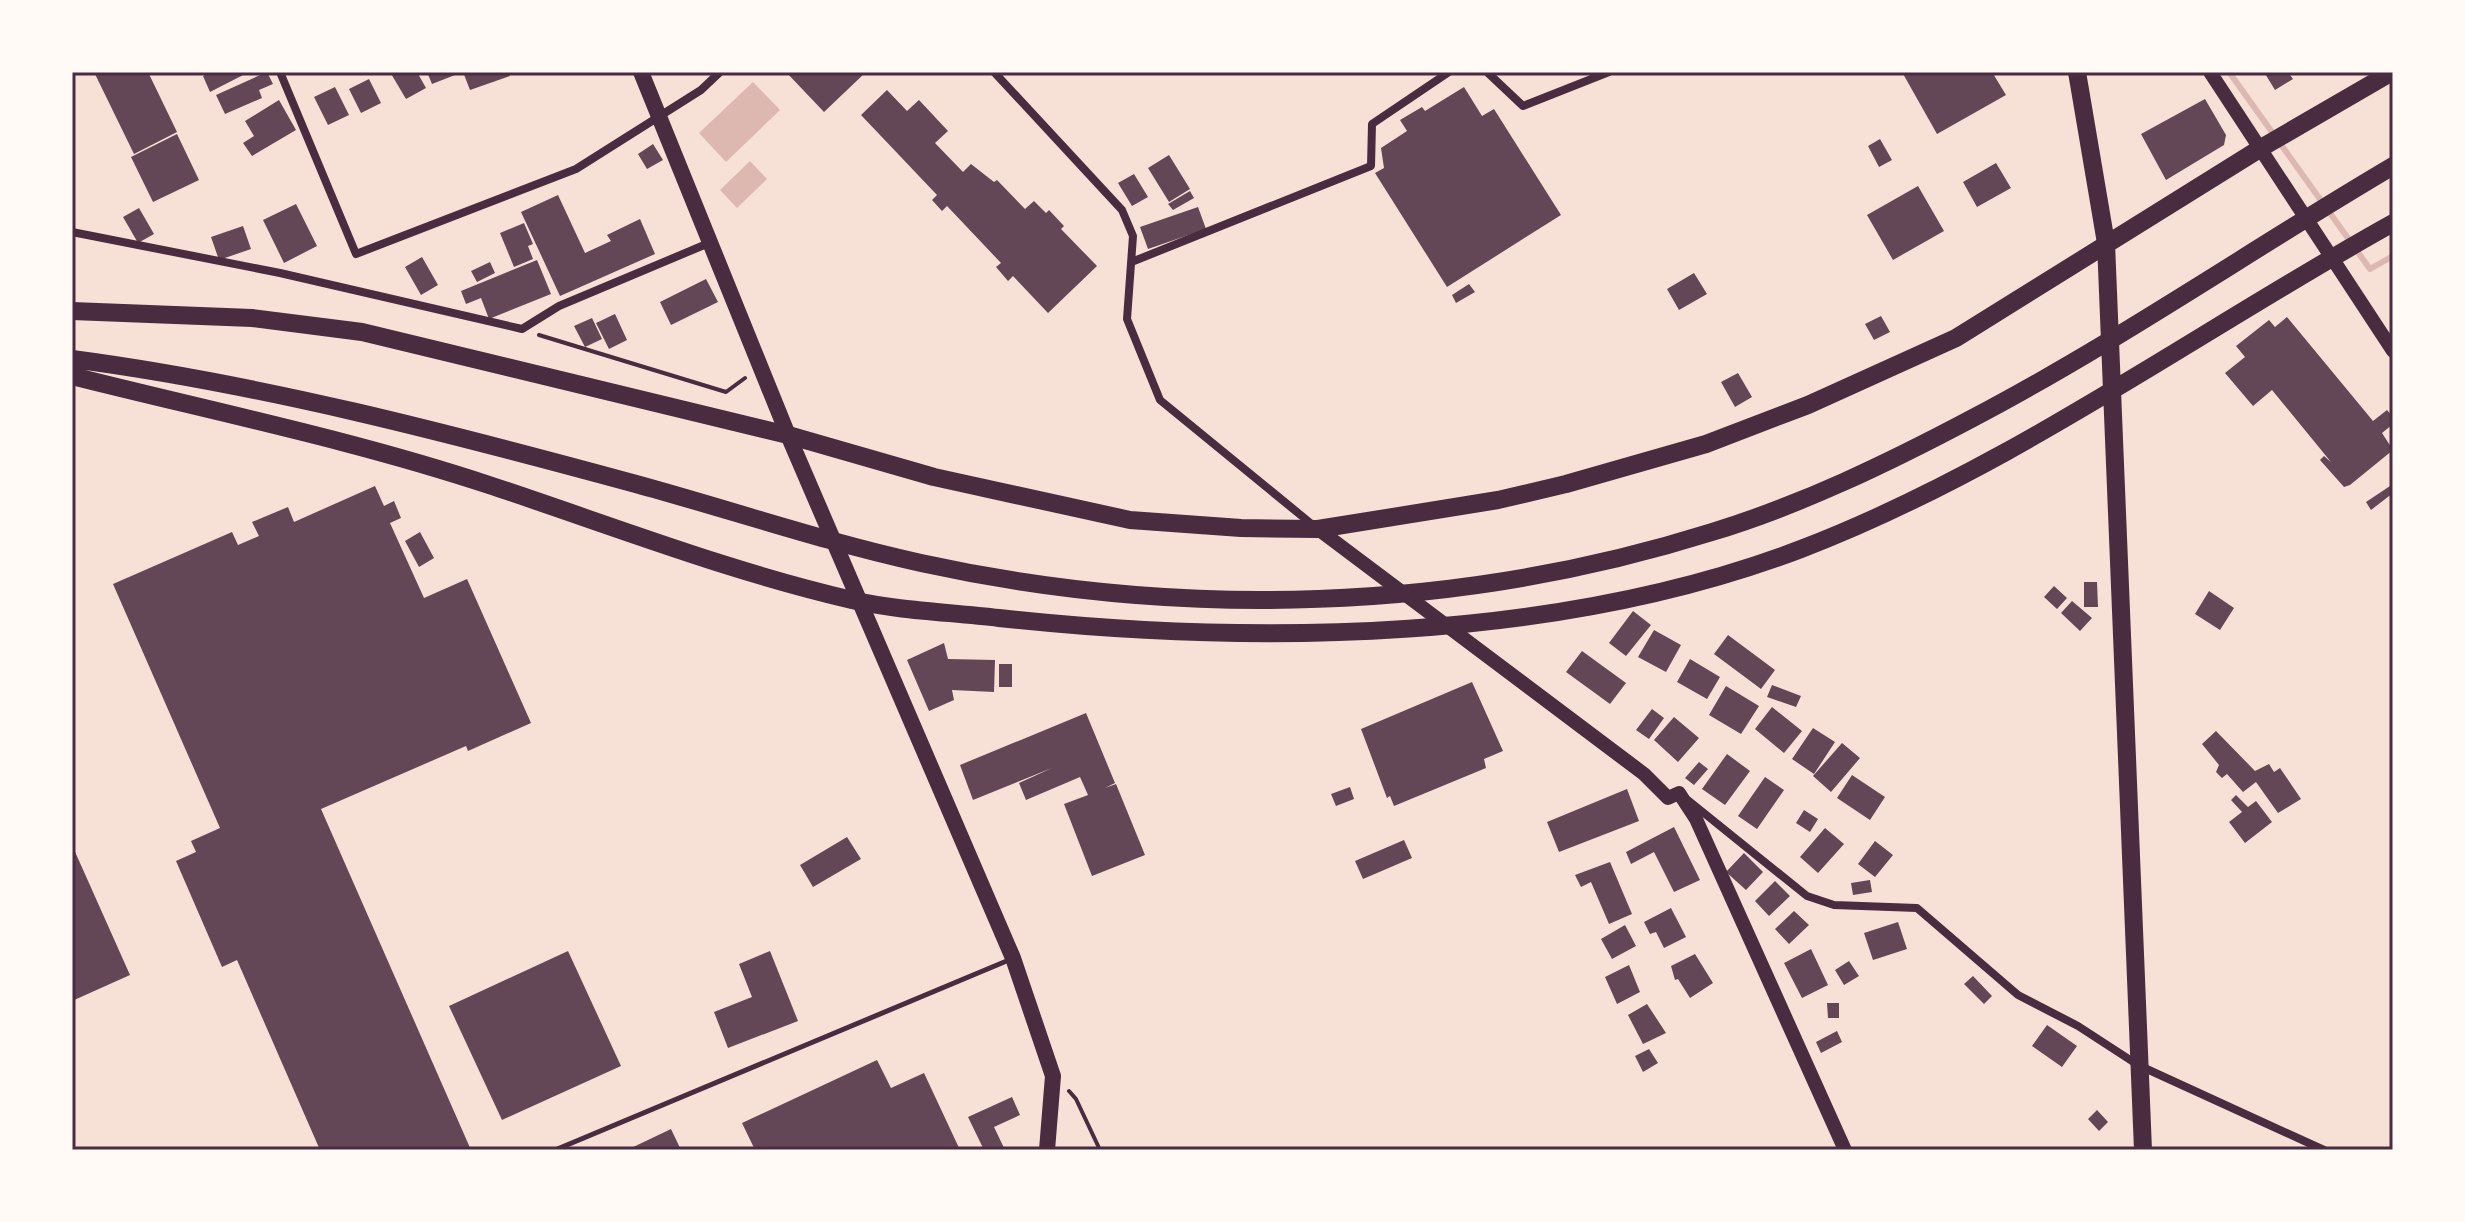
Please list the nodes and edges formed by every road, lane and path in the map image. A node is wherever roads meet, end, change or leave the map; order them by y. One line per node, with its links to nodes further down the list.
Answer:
1 (280, 72): 11 (street)
2 (641, 72): 11 (main road)
3 (720, 72): 11 (street)
4 (994, 72): 19 (street)
5 (1449, 72): 19 (street)
6 (1487, 72): 7 (street)
7 (1609, 72)
8 (2077, 72): 17 (main road)
9 (2210, 72): 12 (street)
10 (2392, 72): 12 (main road)
11 (659, 116): 16 (main road)
12 (2261, 148): 17 (main road); 18 (street)
13 (2389, 168): 23 (main road)
14 (2391, 224): 18 (main road)
15 (72, 232): 21 (street)
16 (710, 243): 21 (street); 24 (main road)
17 (2106, 243): 26 (main road); 28 (main road)
18 (2333, 257): 22 (street); 26 (main road)
19 (1134, 261): 28 (street)
20 (72, 311): 27 (main road)
21 (522, 329): 24 (path)
22 (2393, 351)
23 (72, 359)
24 (760, 367): 27 (main road)
25 (72, 376): 29 (main road)
26 (2112, 388): 30 (main road); 33 (main road)
27 (788, 435): 28 (main road); 29 (main road)
28 (1318, 529): 30 (street)
29 (860, 602): 30 (main road); 32 (main road)
30 (1447, 625): 31 (street)
31 (1679, 793): 33 (street); 38 (street)
32 (1013, 958): 34 (main road); 35 (lane)
33 (2138, 1065): 39 (main road); 40 (street)
34 (1053, 1076): 36 (main road); 37 (path)
35 (555, 1150)
36 (1047, 1150)
37 (1100, 1150)
38 (1845, 1150)
39 (2143, 1150)
40 (2324, 1150)

